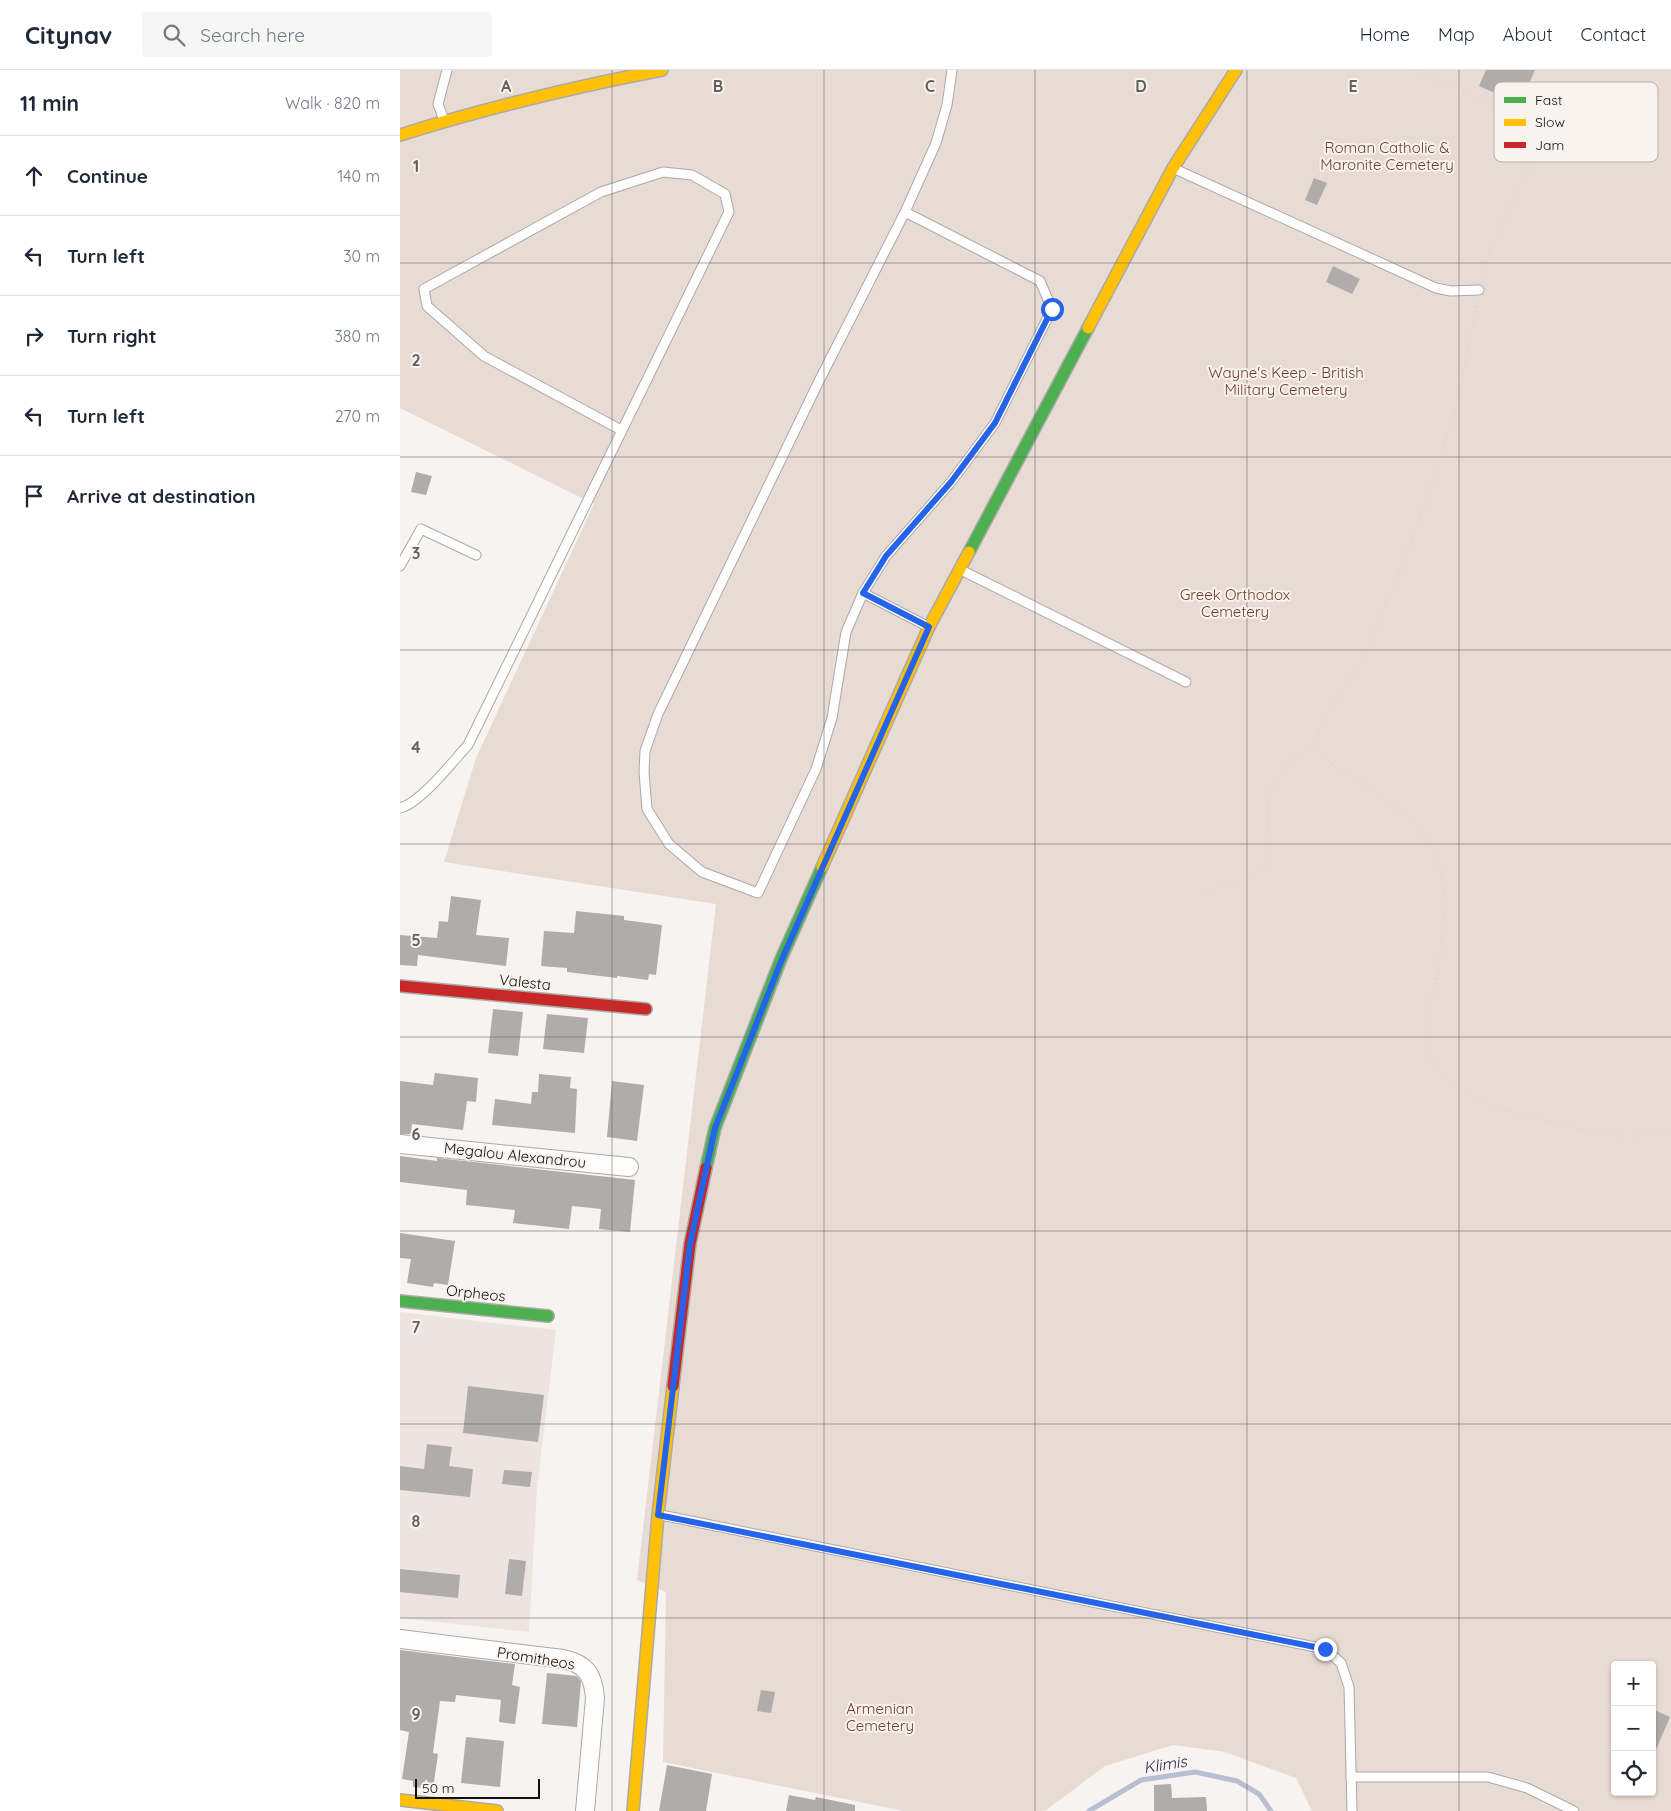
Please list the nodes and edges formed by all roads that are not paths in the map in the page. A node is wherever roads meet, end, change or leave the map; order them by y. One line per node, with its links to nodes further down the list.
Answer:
1 (447, 70): 5 (lane)
2 (662, 70): 5 (street)
3 (952, 70): 8 (lane)
4 (1236, 70): 7 (street)
5 (444, 120): 6 (street)
6 (400, 135)
7 (1173, 168): 9 (lane); 13 (street)
8 (905, 212): 14 (lane); 14 (lane)
9 (1479, 290)
10 (621, 430): 10 (lane); 17 (lane)
11 (476, 554): 12 (lane)
12 (400, 566)
13 (960, 569): 15 (street); 16 (lane)
14 (863, 593): 15 (lane)
15 (929, 627): 24 (street)
16 (1186, 682)
17 (400, 808)
18 (400, 986): 19 (street, Valesta)
19 (646, 1009)
20 (400, 1144): 21 (street, Megalou Alexandrou)
21 (629, 1167)
22 (400, 1301): 23 (street, Orpheos)
23 (548, 1316)
24 (658, 1515): 26 (lane); 30 (street)
25 (400, 1639): 29 (street, Promitheos)
26 (1351, 1777): 31 (lane); 32 (lane)
27 (400, 1800): 28 (street)
28 (497, 1811)
29 (586, 1811)
30 (633, 1811)
31 (1352, 1811)
32 (1574, 1811)

